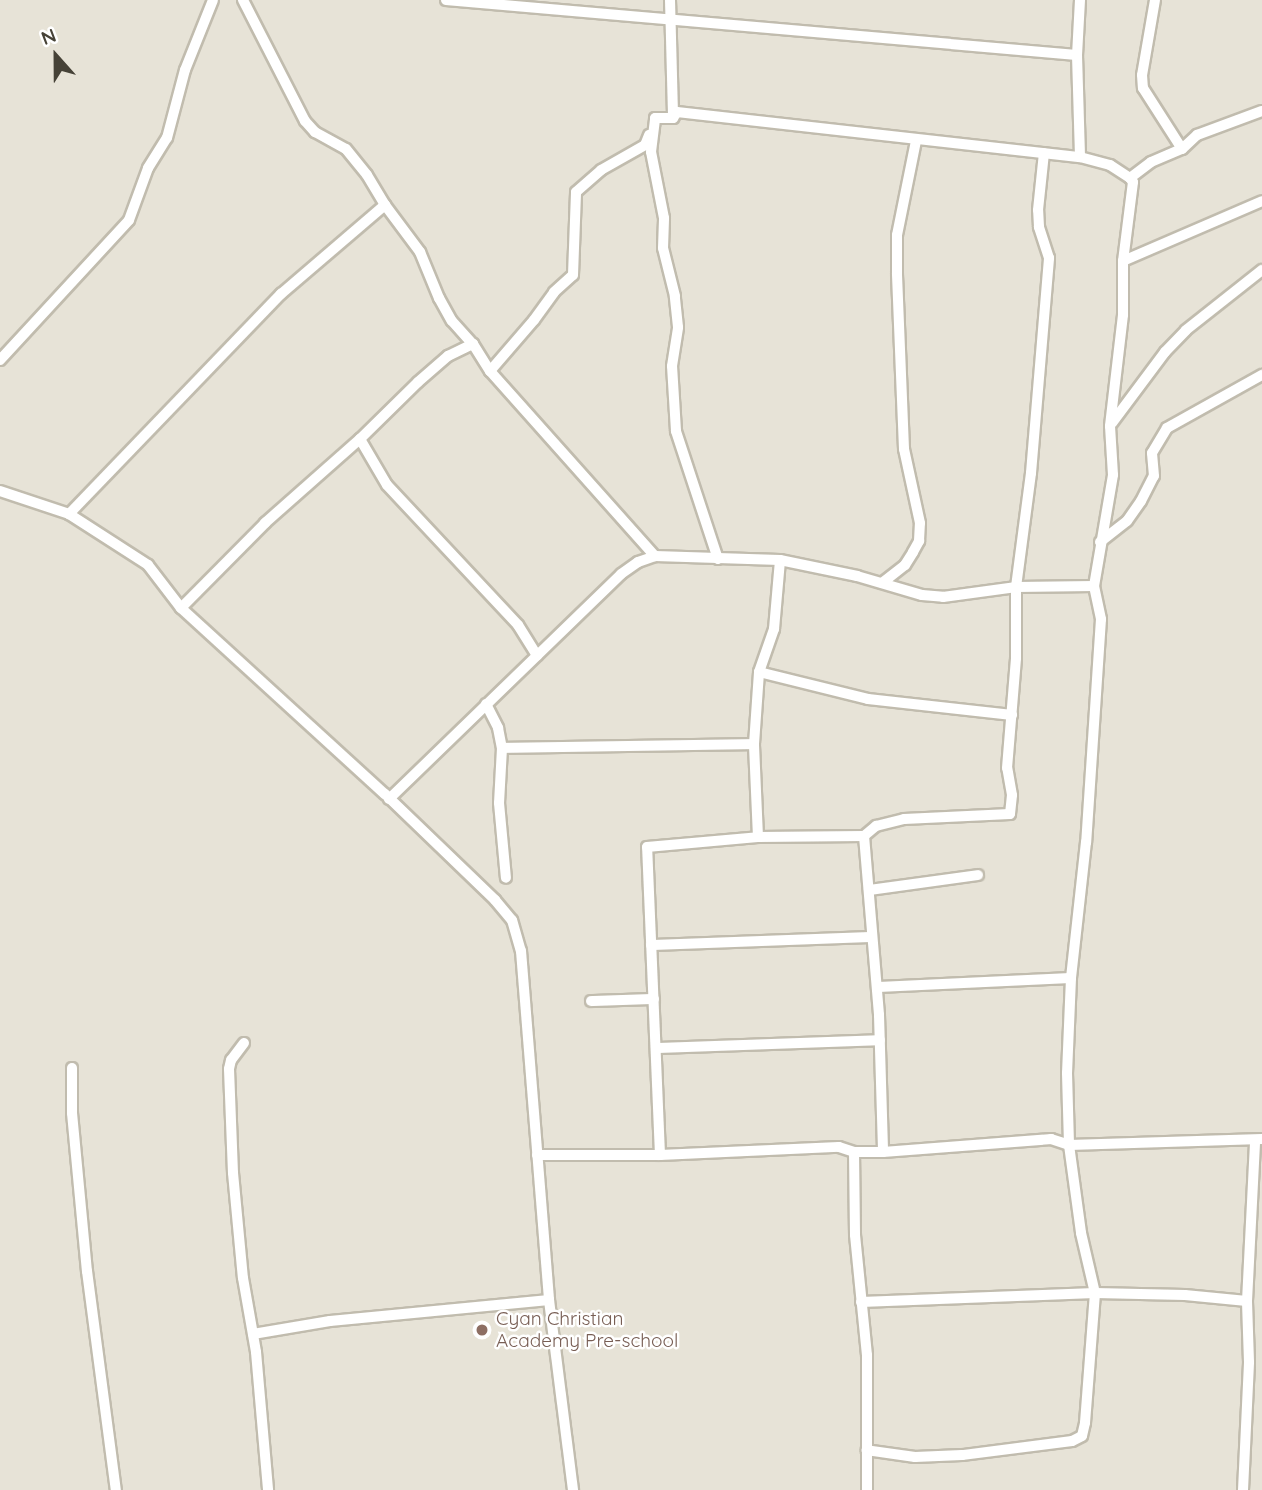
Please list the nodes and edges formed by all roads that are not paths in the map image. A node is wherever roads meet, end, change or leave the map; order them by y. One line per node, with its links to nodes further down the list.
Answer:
1 (213, 0): 22 (street)
2 (243, 0): 18 (street)
3 (446, 0): 7 (street)
4 (670, 0): 7 (street)
5 (1080, 0): 8 (street)
6 (1155, 0): 13 (street)
7 (669, 18): 8 (street); 11 (street)
8 (1077, 55): 15 (street)
9 (1262, 111): 13 (street)
10 (655, 118): 11 (street); 23 (street); 31 (street)
11 (673, 118): 12 (street)
12 (916, 141): 14 (street); 33 (street)
13 (1182, 149): 16 (street)
14 (1045, 153): 15 (street); 35 (street)
15 (1080, 157): 16 (street)
16 (1130, 178): 19 (street)
17 (1262, 201): 19 (street)
18 (385, 205): 21 (street); 28 (street)
19 (1123, 261): 25 (street)
20 (1262, 270): 25 (street)
21 (473, 344): 23 (street); 26 (street)
22 (0, 360)
23 (490, 371): 30 (street)
24 (1262, 375): 29 (street)
25 (1110, 426): 29 (street)
26 (360, 439): 36 (street); 37 (street)
27 (0, 491): 28 (street)
28 (69, 514): 36 (street)
29 (1100, 542): 34 (street)
30 (655, 556): 31 (street); 37 (street)
31 (718, 559): 32 (street)
32 (780, 560): 33 (street); 38 (street)
33 (882, 583): 35 (street)
34 (1094, 586): 35 (street); 51 (street)
35 (1016, 587): 40 (street)
36 (181, 608): 43 (street)
37 (537, 656): 39 (street)
38 (759, 672): 40 (street); 41 (street)
39 (486, 704): 42 (street); 43 (street)
40 (1012, 715): 44 (street)
41 (754, 744): 42 (street); 45 (street)
42 (502, 748): 47 (street)
43 (389, 799): 63 (street)
44 (864, 836): 45 (street); 48 (street)
45 (758, 837): 50 (street)
46 (978, 875): 48 (street)
47 (506, 878)
48 (869, 890): 49 (street)
49 (872, 937): 50 (street); 52 (street)
50 (651, 945): 53 (street)
51 (1071, 978): 52 (street); 60 (street)
52 (877, 987): 55 (street)
53 (654, 999): 54 (street); 57 (street)
54 (591, 1002)
55 (880, 1040): 57 (street); 62 (street)
56 (244, 1043): 69 (street)
57 (656, 1048): 64 (street)
58 (72, 1068): 71 (street)
59 (1258, 1141): 60 (street); 67 (street)
60 (1069, 1145): 62 (street); 65 (street)
61 (854, 1152): 62 (street); 64 (street); 68 (street)
62 (883, 1152)
63 (537, 1155): 64 (street); 66 (street)
64 (660, 1155)
65 (1095, 1293): 67 (street); 68 (street); 70 (street)
66 (549, 1300): 69 (street); 73 (street)
67 (1247, 1301): 75 (street)
68 (861, 1302): 70 (street)
69 (253, 1334): 72 (street)
70 (866, 1450): 74 (street)
71 (116, 1490)
72 (268, 1490)
73 (572, 1490)
74 (867, 1490)
75 (1243, 1490)

